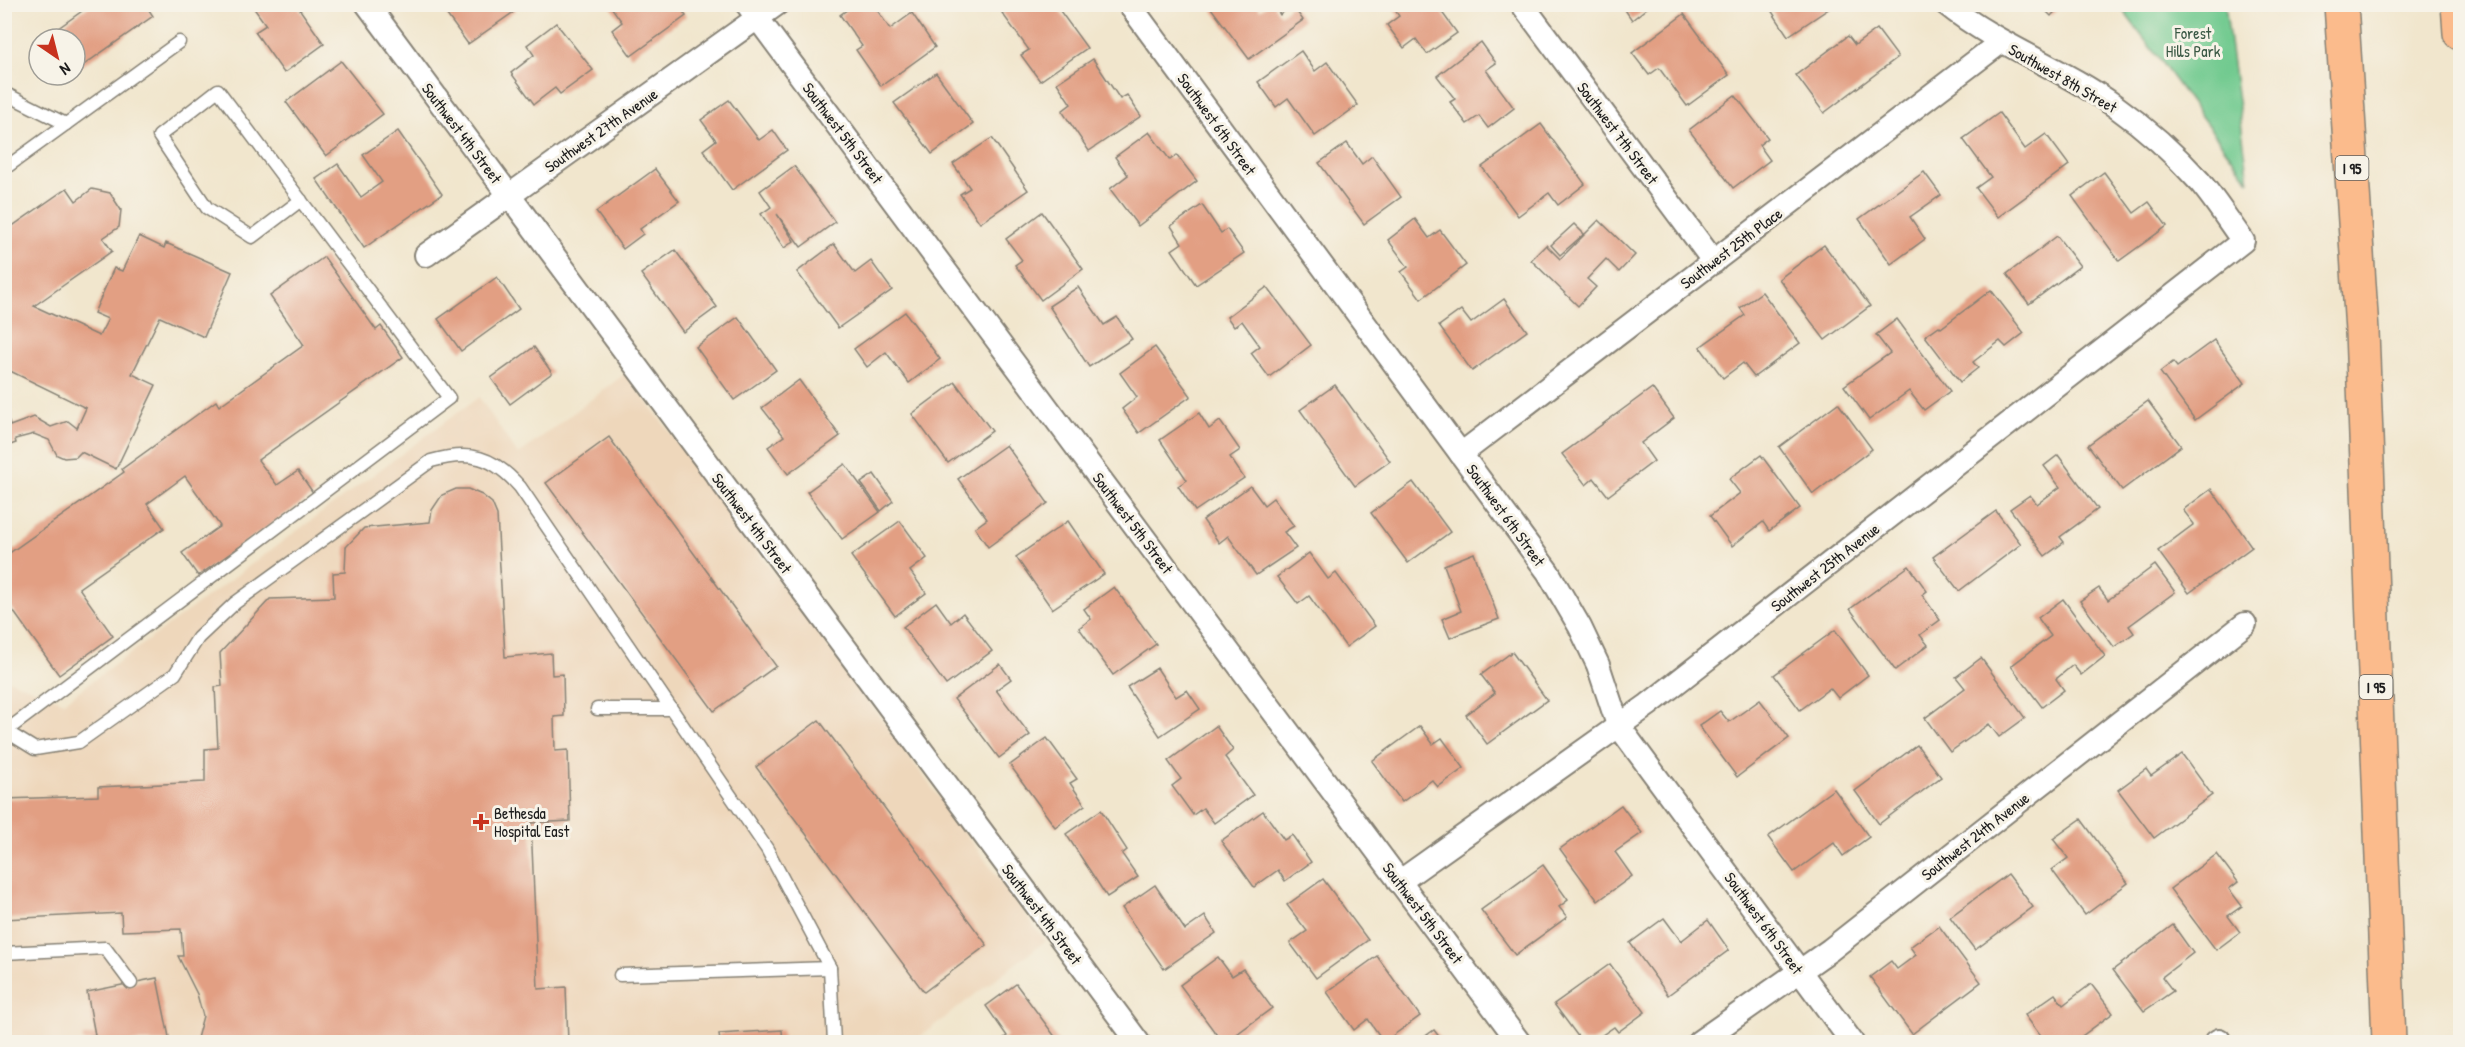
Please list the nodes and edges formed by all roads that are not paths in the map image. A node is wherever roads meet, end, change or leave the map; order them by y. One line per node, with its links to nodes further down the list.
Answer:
1 (367, 4): 15 (street, Southwest 4th Street)
2 (777, 4): 8 (street, Southwest 27th Avenue)
3 (1129, 4): 20 (street, Southwest 6th Street)
4 (1522, 4): 19 (street, Southwest 7th Street)
5 (1946, 4): 11 (street, Southwest 8th Street)
6 (2341, 4): 37 (highway, I 95)
7 (2458, 4): 9 (highway)
8 (752, 11): 15 (street, Southwest 27th Avenue); 26 (street, Southwest 5th Street)
9 (2460, 33)
10 (179, 42): 13 (lane)
11 (2001, 42): 17 (street, Southwest 8th Street); 19 (street, Southwest 25th Place)
12 (4, 93): 13 (lane)
13 (66, 124): 14 (lane)
14 (4, 169)
15 (509, 196): 18 (street, Southwest 27th Avenue); 33 (street, Southwest 4th Street)
16 (301, 200): 16 (lane); 25 (lane)
17 (2243, 242): 24 (street, Southwest 25th Avenue)
18 (426, 255)
19 (1714, 262): 20 (street, Southwest 25th Place)
20 (1461, 454): 24 (street, Southwest 6th Street)
21 (2245, 624): 29 (street, Southwest 24th Avenue)
22 (597, 709): 23 (lane)
23 (671, 709): 25 (lane); 28 (lane)
24 (1618, 725): 26 (street, Southwest 25th Avenue); 29 (street, Southwest 6th Street)
25 (5, 731)
26 (1399, 882): 34 (street, Southwest 5th Street)
27 (4, 953): 31 (lane)
28 (830, 968): 30 (lane); 32 (lane)
29 (1799, 971): 35 (street, Southwest 24th Avenue); 36 (street, Southwest 6th Street)
30 (620, 975)
31 (131, 983)
32 (834, 1042)
33 (1138, 1042)
34 (1519, 1042)
35 (1700, 1042)
36 (1852, 1042)
37 (2390, 1042)

